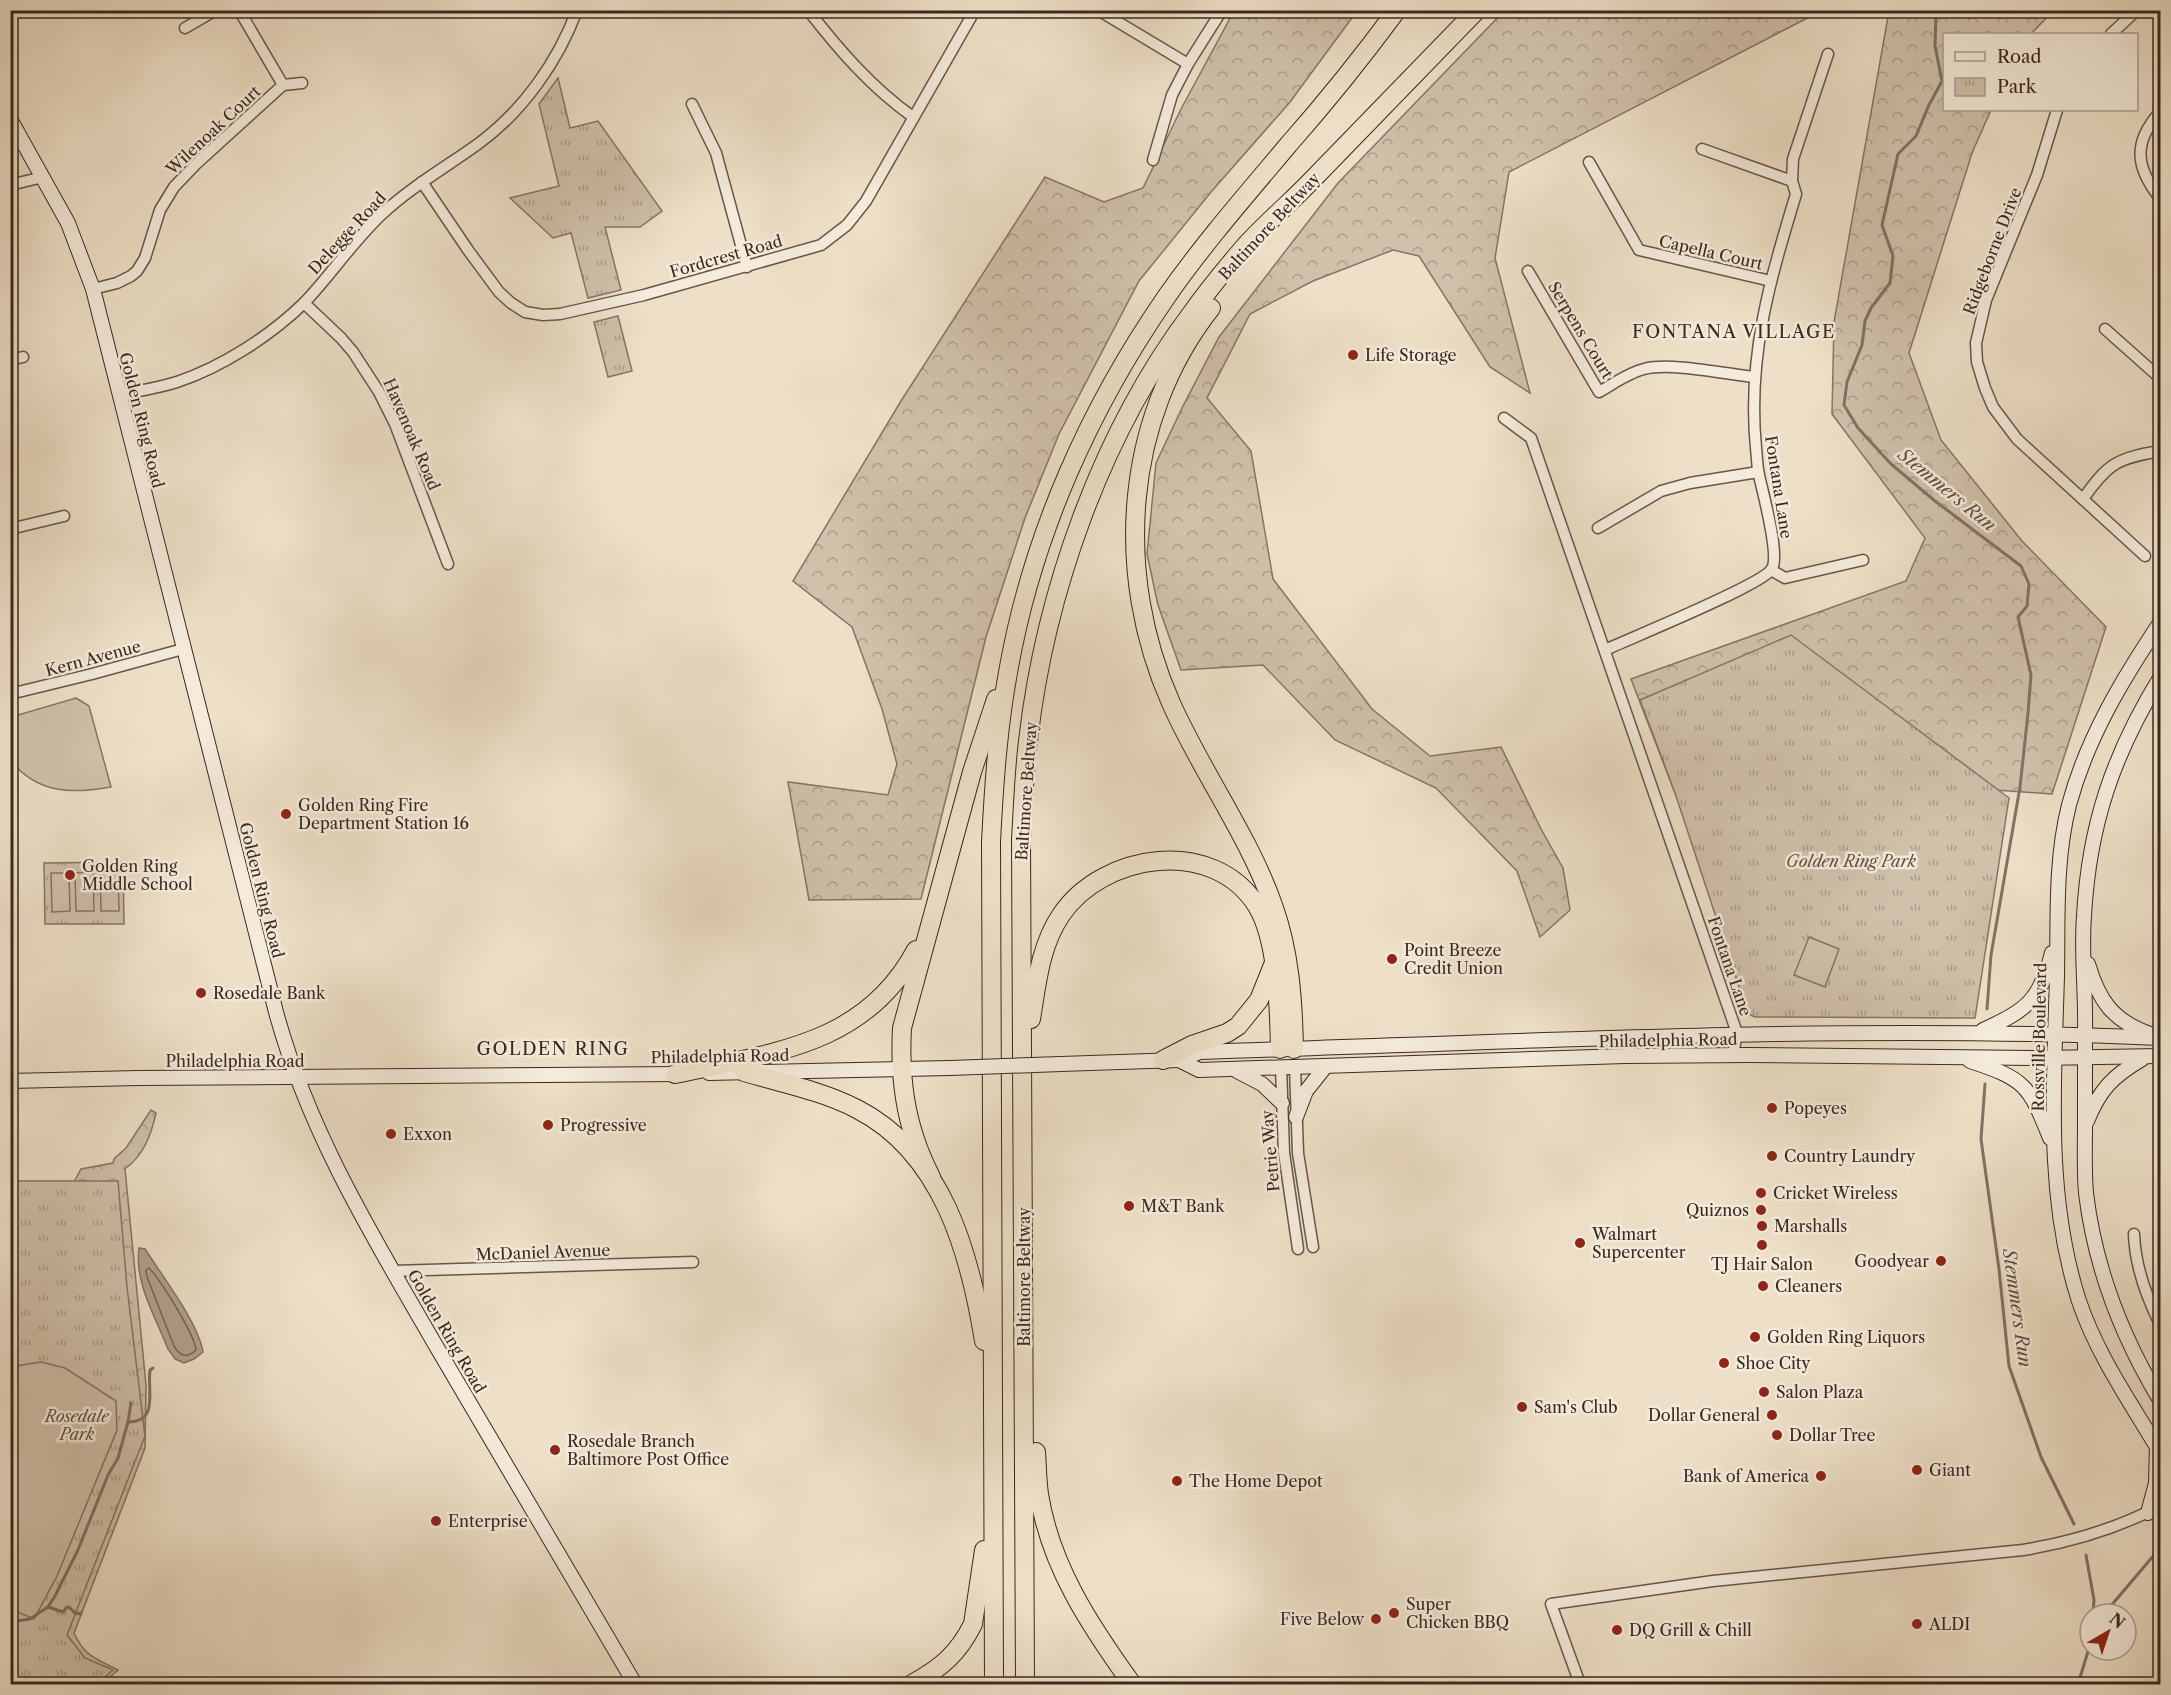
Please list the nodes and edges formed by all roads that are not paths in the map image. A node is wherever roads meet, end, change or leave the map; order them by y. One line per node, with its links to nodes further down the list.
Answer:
1 (216, 10): 11 (street)
2 (239, 10): 16 (street)
3 (577, 10): 27 (street, Delegge Road)
4 (808, 10): 20 (street)
5 (1098, 10): 14 (street)
6 (1222, 10): 14 (street)
7 (1397, 10): 56 (highway, Baltimore Beltway)
8 (1477, 10): 29 (highway, Baltimore Beltway)
9 (2137, 10): 12 (street)
10 (974, 11): 20 (street, Fordcrest Road)
11 (185, 28)
12 (2111, 33)
13 (1828, 54): 26 (street, Fontana Lane)
14 (1188, 64): 23 (street)
15 (302, 83): 16 (street, Wilenoak Court)
16 (283, 85): 34 (street, Wilenoak Court)
17 (692, 104): 31 (street)
18 (2057, 111): 45 (street, Ridgeborne Drive)
19 (2160, 112): 30 (street)
20 (913, 117): 31 (street, Fordcrest Road)
21 (10, 119): 25 (main road, Golden Ring Road)
22 (1701, 149): 26 (street)
23 (1153, 160)
24 (1589, 162): 33 (street, Capella Court)
25 (43, 177): 28 (street); 34 (main road, Golden Ring Road)
26 (1792, 181): 33 (street, Fontana Lane)
27 (422, 182): 31 (street, Fordcrest Road); 35 (street, Delegge Road)
28 (10, 185)
29 (1296, 196): 71 (highway); 78 (highway, Baltimore Beltway)
30 (2160, 198)
31 (747, 267)
32 (1528, 271): 39 (street, Serpens Court)
33 (1771, 281): 39 (street, Fontana Lane)
34 (93, 289): 41 (main road, Golden Ring Road)
35 (303, 303): 41 (street, Delegge Road); 51 (street, Havenoak Road)
36 (2105, 329): 40 (street)
37 (23, 357): 38 (street)
38 (10, 360)
39 (1754, 377): 44 (street, Fontana Lane)
40 (2160, 378)
41 (119, 395): 54 (main road, Golden Ring Road)
42 (1504, 418): 55 (street, Fontana Lane)
43 (2160, 451): 45 (street)
44 (1758, 472): 47 (street); 52 (street, Fontana Lane)
45 (2082, 499): 49 (street, Ridgeborne Drive)
46 (63, 516): 48 (street)
47 (1598, 528)
48 (10, 529)
49 (2145, 556)
50 (1863, 560): 52 (street)
51 (448, 564)
52 (1771, 570): 55 (street)
53 (2160, 623): 60 (main road, Rossville Boulevard)
54 (183, 649): 58 (street, Kern Avenue); 82 (main road, Golden Ring Road)
55 (1605, 650): 64 (street, Fontana Lane)
56 (1009, 666): 59 (highway); 96 (highway, Baltimore Beltway)
57 (2160, 678): 61 (main road)
58 (10, 694)
59 (934, 916): 77 (highway); 81 (highway)
60 (2058, 927): 63 (main road); 65 (main road, Rossville Boulevard)
61 (2083, 947): 66 (main road); 67 (main road)
62 (1273, 963): 71 (highway); 75 (highway); 78 (highway)
63 (1977, 1033): 64 (main road, Philadelphia Road); 65 (main road, Philadelphia Road)
64 (1737, 1034): 68 (street, Fontana Lane); 71 (main road, Philadelphia Road)
65 (2056, 1034): 66 (main road, Philadelphia Road); 72 (main road, Rossville Boulevard)
66 (2085, 1035): 67 (main road, Philadelphia Road); 73 (main road)
67 (2160, 1037)
68 (1733, 1055): 69 (main road, Philadelphia Road); 76 (main road, Philadelphia Road)
69 (1957, 1056): 72 (main road, Philadelphia Road); 87 (main road)
70 (2160, 1056): 74 (main road, Philadelphia Road)
71 (1287, 1058): 75 (main road, Philadelphia Road); 76 (main road, Philadelphia Road); 79 (main road, Philadelphia Road); 84 (street, Petrie Way); 85 (street, Petrie Way)
72 (2055, 1058): 73 (main road, Philadelphia Road); 87 (main road, Rossville Boulevard)
73 (2085, 1058): 74 (main road, Philadelphia Road); 86 (main road)
74 (2144, 1058): 86 (main road)
75 (1171, 1060): 77 (main road, Philadelphia Road, bridge); 79 (main road, Philadelphia Road)
76 (1326, 1066): 85 (main road)
77 (903, 1069): 80 (main road, Philadelphia Road); 88 (highway)
78 (1023, 1069): 94 (highway, Baltimore Beltway)
79 (1232, 1069): 84 (main road)
80 (744, 1072): 81 (main road, Philadelphia Road); 88 (highway)
81 (675, 1074): 82 (main road, Philadelphia Road)
82 (295, 1077): 83 (main road, Philadelphia Road); 93 (main road, Golden Ring Road)
83 (10, 1081)
84 (1282, 1103): 91 (street, Petrie Way)
85 (1296, 1117): 90 (street, Petrie Way)
86 (2085, 1125): 97 (main road)
87 (2054, 1149): 98 (main road, Rossville Boulevard)
88 (931, 1177): 96 (highway)
89 (2134, 1234): 95 (street)
90 (1313, 1247)
91 (1298, 1249)
92 (693, 1263): 93 (street, McDaniel Avenue)
93 (393, 1271): 101 (main road, Golden Ring Road)
94 (1024, 1304): 104 (highway, Baltimore Beltway); 105 (highway)
95 (2160, 1324)
96 (994, 1395): 99 (highway, Baltimore Beltway)
97 (2160, 1401)
98 (2159, 1450): 100 (main road)
99 (993, 1467): 102 (highway); 103 (highway, Baltimore Beltway)
100 (2154, 1510): 106 (street)
101 (635, 1684)
102 (912, 1684)
103 (994, 1684)
104 (1026, 1684)
105 (1132, 1684)
106 (1580, 1684)

